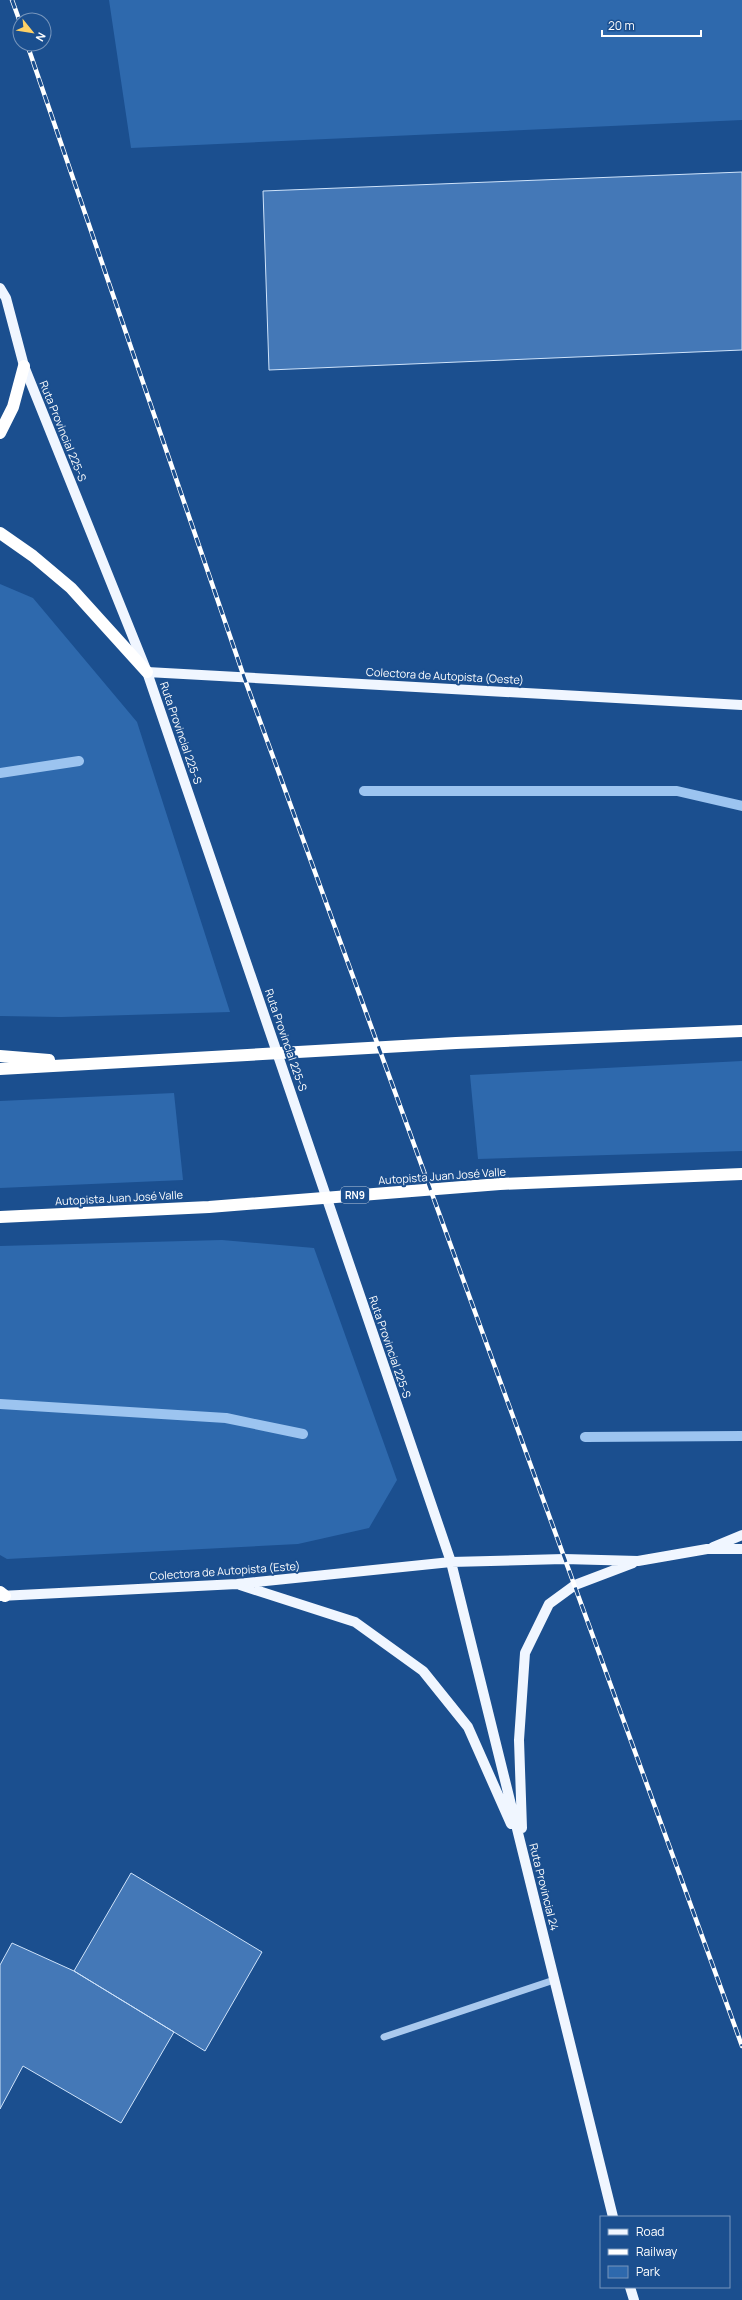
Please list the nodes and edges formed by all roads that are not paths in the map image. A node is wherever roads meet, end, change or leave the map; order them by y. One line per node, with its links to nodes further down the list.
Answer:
1 (0, 288): 2 (main road, Ruta Provincial 225-S)
2 (24, 366): 3 (highway); 5 (main road, Ruta Provincial 225-S)
3 (0, 433)
4 (0, 533): 5 (highway)
5 (147, 672): 6 (main road, Colectora de Autopista (Oeste)); 17 (main road, Ruta Provincial 225-S)
6 (742, 705)
7 (742, 1031): 9 (highway)
8 (0, 1056): 9 (highway)
9 (98, 1065): 10 (highway)
10 (0, 1069)
11 (742, 1174): 12 (highway, Autopista Juan José Valle / RN9)
12 (0, 1217)
13 (742, 1535): 15 (main road)
14 (742, 1549): 15 (main road)
15 (708, 1550): 16 (main road)
16 (638, 1561): 17 (main road); 20 (main road)
17 (451, 1562): 18 (main road, Colectora de Autopista (Este)); 20 (main road, Ruta Provincial 24)
18 (237, 1584): 19 (main road, Colectora de Autopista (Este)); 20 (main road)
19 (2, 1594)
20 (522, 1848): 21 (main road, Ruta Provincial 24)
21 (554, 1980): 22 (lane); 23 (main road, Ruta Provincial 24)
22 (384, 2037)
23 (613, 2216)
24 (630, 2288): 25 (main road)
25 (634, 2300)

